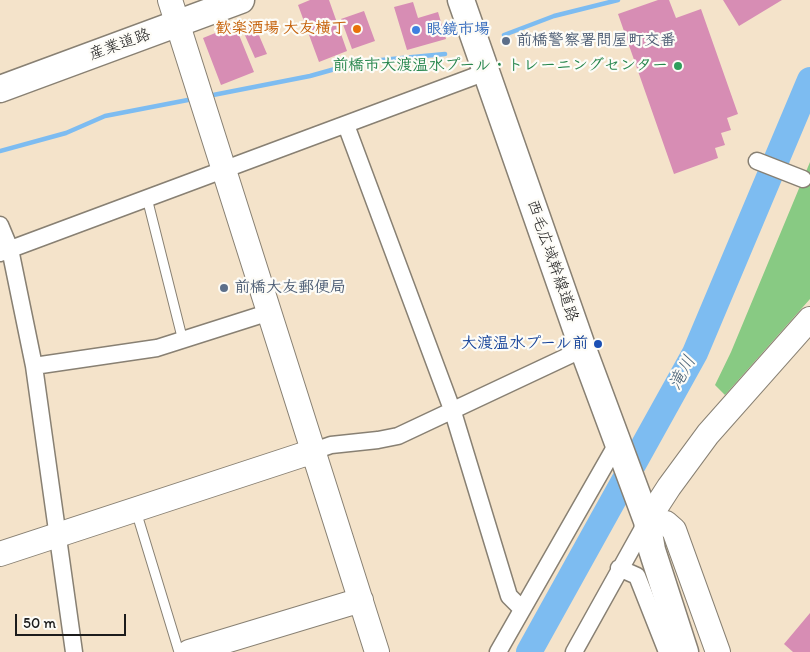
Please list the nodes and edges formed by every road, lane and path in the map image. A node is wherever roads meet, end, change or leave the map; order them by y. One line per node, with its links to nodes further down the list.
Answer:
1 (241, 0): 3 (main road, 産業道路)
2 (461, 0): 4 (main road, 西毛広域幹線道路)
3 (174, 12): 5 (main road, 産業道路); 8 (street)
4 (486, 72): 6 (street); 16 (main road, 西毛広域幹線道路)
5 (0, 89)
6 (346, 126): 8 (street); 18 (street)
7 (757, 161): 9 (street)
8 (225, 168): 10 (street); 13 (street)
9 (803, 179)
10 (147, 198): 12 (street); 15 (lane)
11 (0, 225): 12 (street)
12 (5, 251): 17 (street)
13 (270, 312): 15 (street); 20 (street)
14 (810, 318): 22 (street)
15 (183, 341): 17 (street)
16 (583, 349): 18 (street); 19 (main road, 西毛広域幹線道路)
17 (34, 366): 23 (street)
18 (453, 412): 20 (street); 27 (street)
19 (620, 446): 22 (main road, 西毛広域幹線道路); 27 (street)
20 (314, 451): 21 (street); 26 (street)
21 (136, 511): 23 (street); 30 (lane)
22 (645, 513): 25 (street); 36 (main road, 西毛広域幹線道路); 37 (main road, 西毛広域幹線道路); 38 (street)
23 (57, 536): 24 (street); 29 (street)
24 (0, 554)
25 (619, 568): 34 (street); 35 (street)
26 (361, 600): 28 (street); 32 (street)
27 (522, 608): 33 (street)
28 (222, 648): 31 (street)
29 (74, 652)
30 (179, 652)
31 (189, 652)
32 (377, 652)
33 (498, 652)
34 (574, 652)
35 (667, 652)
36 (685, 652)
37 (701, 652)
38 (718, 652)

